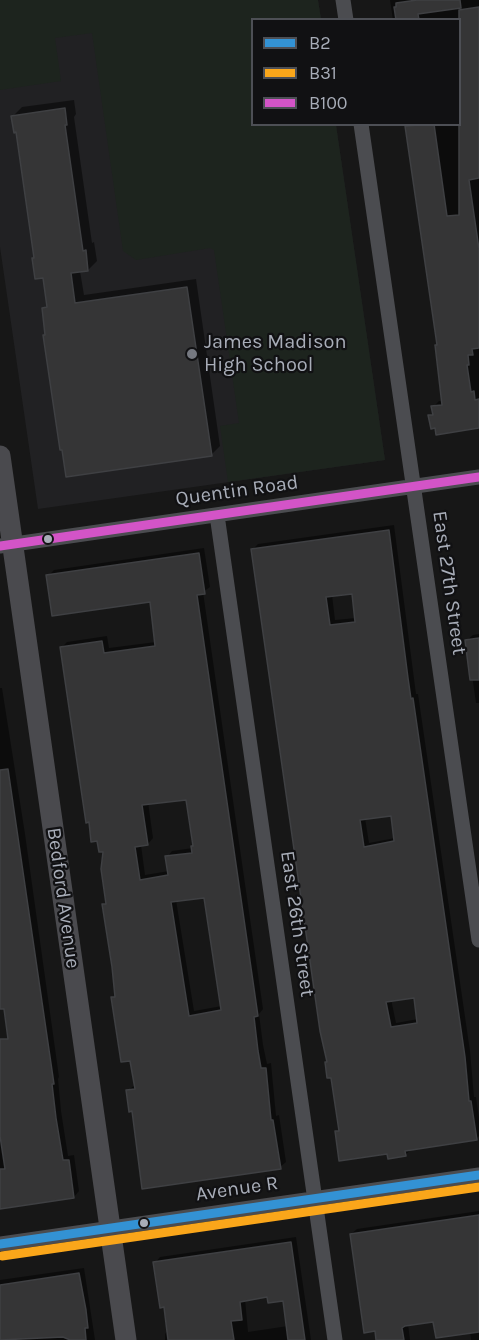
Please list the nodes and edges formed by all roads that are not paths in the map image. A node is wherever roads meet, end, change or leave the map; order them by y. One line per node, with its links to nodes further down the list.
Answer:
1 (343, 0): 2 (street)
2 (346, 18)
3 (361, 126): 6 (street, East 27th Street)
4 (0, 456): 8 (main road, Bedford Avenue)
5 (479, 477): 6 (street, Quentin Road)
6 (414, 486): 7 (street, Quentin Road); 9 (street, East 27th Street)
7 (217, 515): 8 (street, Quentin Road); 11 (street, East 26th Street)
8 (6, 545): 12 (main road, Bedford Avenue)
9 (479, 940)
10 (479, 1175): 11 (street, Avenue R)
11 (314, 1199): 12 (street, Avenue R); 15 (street, East 26th Street)
12 (110, 1228): 13 (street, Avenue R); 14 (main road, Bedford Avenue)
13 (0, 1244)
14 (126, 1340)
15 (335, 1340)

